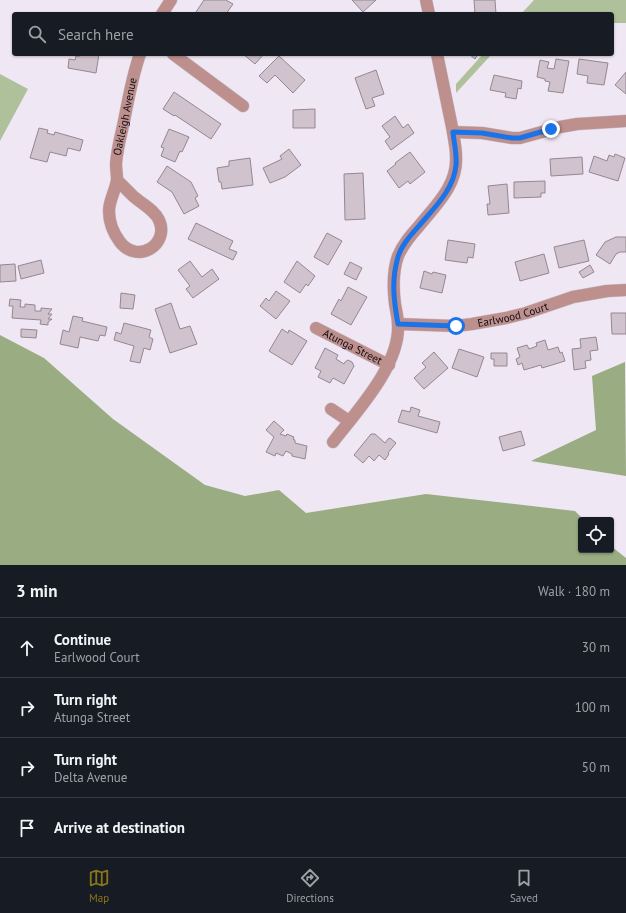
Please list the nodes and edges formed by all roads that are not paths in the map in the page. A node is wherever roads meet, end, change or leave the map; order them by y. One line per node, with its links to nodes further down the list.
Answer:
1 (171, 0): 3 (street)
2 (426, 0): 4 (street)
3 (163, 12)
4 (429, 12)
5 (139, 56): 11 (street, Oakleigh Avenue)
6 (177, 56): 8 (street)
7 (438, 56): 10 (street, Atunga Street)
8 (243, 106)
9 (626, 121): 10 (street)
10 (453, 132): 13 (street, Atunga Street)
11 (117, 180): 11 (street, Oakleigh Avenue)
12 (626, 290): 13 (street, Earlwood Court)
13 (398, 324): 15 (street, Atunga Street)
14 (316, 328): 15 (street, Atunga Street)
15 (389, 365): 17 (street, Atunga Street)
16 (331, 409): 17 (street)
17 (348, 421): 18 (street, Atunga Street)
18 (333, 442)

